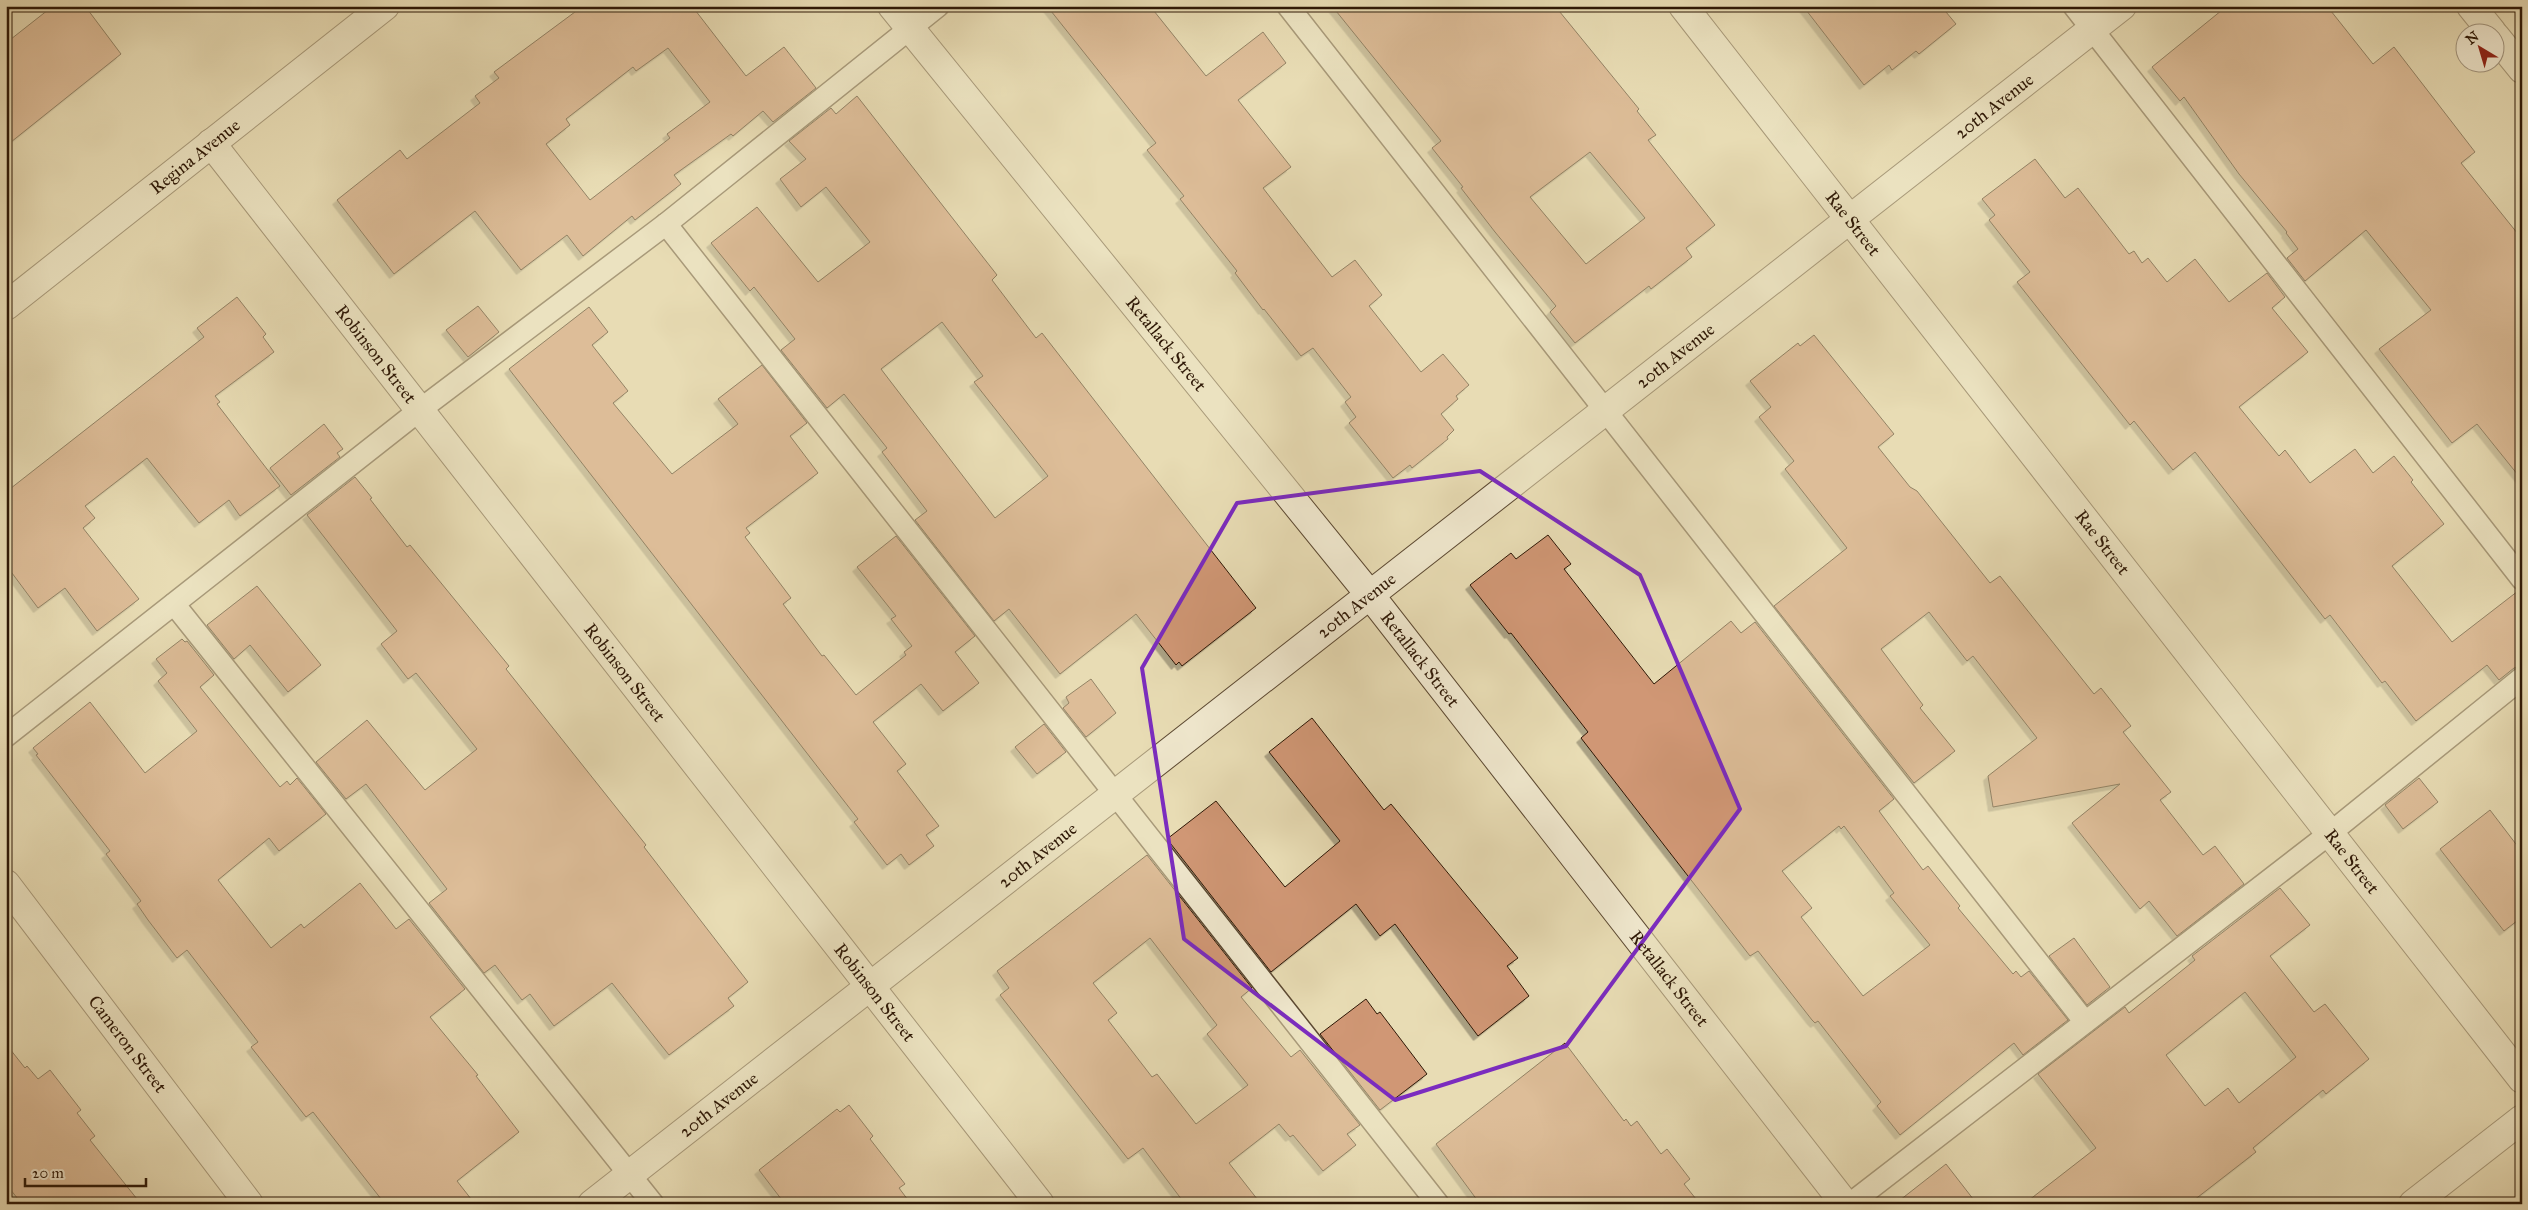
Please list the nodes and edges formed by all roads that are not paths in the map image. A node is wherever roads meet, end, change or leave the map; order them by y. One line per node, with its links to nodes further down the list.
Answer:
1 (385, 6): 14 (street, Regina Avenue)
2 (892, 6): 10 (street, Retallack Street)
3 (938, 6): 10 (lane)
4 (1288, 6): 19 (lane)
5 (1683, 6): 15 (street, Rae Street)
6 (2074, 6): 11 (lane)
7 (2122, 6): 11 (street, 20th Avenue)
8 (2471, 6): 9 (street)
9 (2484, 22)
10 (908, 28): 16 (lane); 21 (street, Retallack Street)
11 (2092, 30): 15 (street, 20th Avenue); 20 (lane)
12 (2506, 49): 13 (street)
13 (2522, 69)
14 (211, 143): 17 (street, Regina Avenue); 18 (street, Robinson Street)
15 (1849, 220): 19 (street, 20th Avenue); 26 (street, Rae Street)
16 (666, 224): 18 (lane); 25 (lane)
17 (6, 306)
18 (421, 409): 22 (lane); 28 (street, Robinson Street)
19 (1605, 411): 21 (street, 20th Avenue); 29 (lane)
20 (2522, 579)
21 (1370, 594): 25 (street, 20th Avenue); 38 (street, Retallack Street)
22 (174, 604): 24 (lane); 32 (lane)
23 (2522, 678): 26 (lane)
24 (6, 736)
25 (1116, 793): 28 (street, 20th Avenue); 37 (lane)
26 (2329, 834): 29 (lane); 30 (street, Rae Street)
27 (6, 884): 33 (street, Cameron Street)
28 (870, 986): 32 (street, 20th Avenue); 36 (street, Robinson Street)
29 (2085, 1022): 39 (lane)
30 (2522, 1079)
31 (2522, 1119): 40 (street)
32 (630, 1174): 34 (street, 20th Avenue); 35 (lane)
33 (249, 1204)
34 (592, 1204)
35 (653, 1204)
36 (1040, 1204)
37 (1438, 1204)
38 (1845, 1204)
39 (1850, 1204)
40 (2414, 1204)

